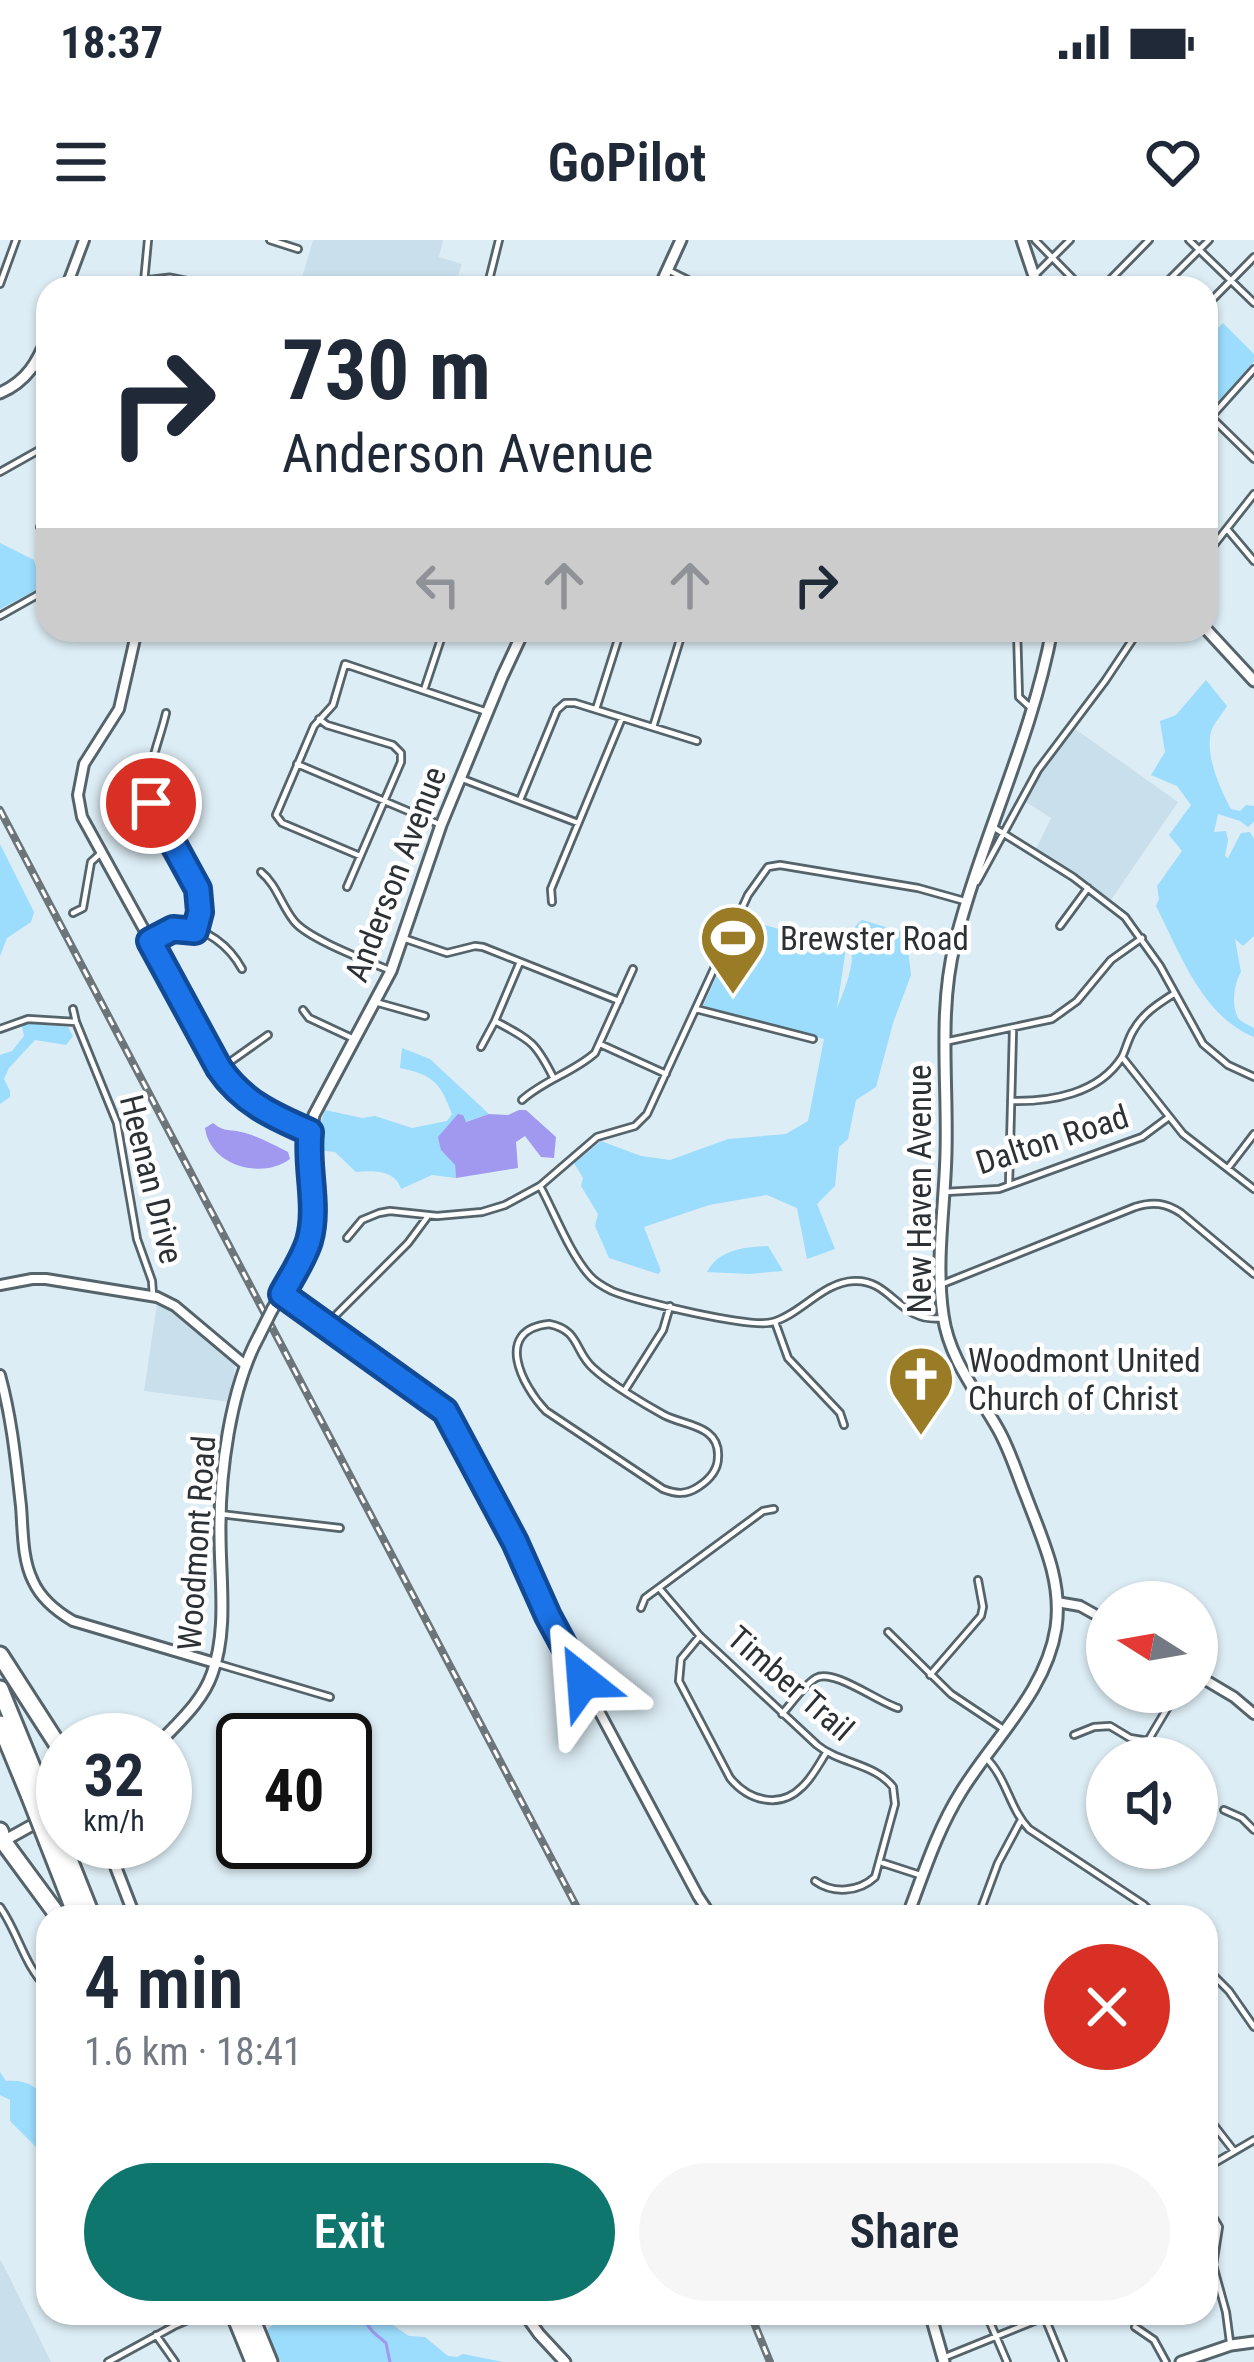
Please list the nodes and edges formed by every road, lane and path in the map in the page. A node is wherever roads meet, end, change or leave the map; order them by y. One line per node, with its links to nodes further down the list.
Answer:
1 (16, 240): 28 (street)
2 (84, 240): 19 (street)
3 (148, 240): 20 (street)
4 (270, 240): 13 (street)
5 (499, 240): 21 (street)
6 (681, 240): 17 (main road)
7 (1022, 240): 18 (main road)
8 (1035, 240): 16 (street)
9 (1070, 240): 16 (street)
10 (1149, 240): 25 (street)
11 (1189, 240): 14 (street)
12 (1209, 240): 14 (street)
13 (298, 249)
14 (1199, 250): 26 (street); 27 (street)
15 (1254, 257): 27 (street)
16 (1053, 258): 18 (street); 24 (street)
17 (668, 270): 22 (main road); 23 (street)
18 (1035, 275)
19 (70, 276)
20 (145, 276)
21 (491, 276)
22 (665, 276)
23 (680, 276)
24 (1070, 276)
25 (1114, 276)
26 (1173, 276)
27 (1231, 280): 29 (street); 30 (street)
28 (0, 284)
29 (1218, 294)
30 (1254, 303)
31 (36, 363): 32 (main road)
32 (34, 367): 34 (main road)
33 (1254, 368): 35 (street)
34 (0, 393)
35 (1218, 405)
36 (1218, 423): 38 (street)
37 (36, 452): 39 (street)
38 (1254, 459)
39 (0, 472)
40 (1254, 494): 41 (street)
41 (1227, 529): 42 (street); 43 (street)
42 (1218, 540)
43 (1254, 560)
44 (36, 596): 45 (street)
45 (0, 616)
46 (134, 642): 72 (street)
47 (440, 642): 56 (street)
48 (519, 642): 59 (main road, Anderson Avenue)
49 (617, 642): 57 (street)
50 (679, 642): 63 (street)
51 (1018, 642): 58 (street)
52 (1049, 642): 58 (main road, New Haven Avenue)
53 (1131, 642): 71 (street)
54 (1218, 642): 55 (main road)
55 (1254, 681)
56 (424, 690): 59 (street); 62 (street)
57 (596, 709): 61 (street); 67 (street)
58 (1032, 709): 71 (main road, New Haven Avenue)
59 (487, 712): 66 (main road, Anderson Avenue)
60 (166, 713): 81 (street)
61 (622, 718): 63 (street); 69 (street)
62 (319, 719): 65 (street); 68 (street)
63 (653, 727): 64 (street)
64 (697, 741)
65 (297, 764): 68 (street); 73 (street)
66 (460, 778): 67 (street); 70 (main road, Anderson Avenue)
67 (520, 800): 69 (street)
68 (384, 801): 70 (street); 73 (street)
69 (579, 823): 78 (street)
70 (441, 825): 82 (main road, Anderson Avenue)
71 (998, 829): 76 (street); 77 (main road, New Haven Avenue)
72 (101, 853): 79 (street); 84 (street)
73 (360, 856): 75 (street)
74 (261, 872): 88 (street)
75 (347, 887)
76 (1088, 888): 80 (street); 83 (street)
77 (969, 897): 93 (street); 103 (main road, New Haven Avenue)
78 (552, 902)
79 (73, 913)
80 (1060, 926)
81 (195, 931): 84 (street); 86 (street)
82 (404, 938): 85 (street); 88 (main road, Anderson Avenue)
83 (1142, 938): 89 (street); 99 (street)
84 (150, 941): 107 (street)
85 (520, 962): 90 (street); 96 (street)
86 (242, 969)
87 (633, 969): 90 (street)
88 (391, 971): 91 (main road, Anderson Avenue)
89 (1175, 993): 106 (street); 110 (street)
90 (619, 1001): 104 (street)
91 (375, 1002): 95 (street); 101 (main road, Anderson Avenue)
92 (74, 1009): 97 (street, Heenan Drive)
93 (697, 1009): 102 (street); 108 (street)
94 (303, 1010): 101 (street)
95 (425, 1016)
96 (495, 1021): 105 (street); 109 (street)
97 (76, 1022): 98 (street); 127 (street, Heenan Drive)
98 (0, 1029)
99 (1013, 1030): 103 (street); 112 (street)
100 (268, 1034): 107 (street)
101 (354, 1039): 114 (main road, Anderson Avenue)
102 (813, 1039)
103 (946, 1041): 120 (main road, New Haven Avenue)
104 (601, 1044): 108 (street); 109 (street)
105 (481, 1047)
106 (1121, 1057): 112 (street); 113 (street)
107 (220, 1070): 114 (street)
108 (666, 1074): 118 (street)
109 (553, 1077): 111 (street)
110 (1254, 1077)
111 (522, 1100)
112 (1011, 1101): 117 (street)
113 (1169, 1117): 116 (street); 117 (street, Dalton Road)
114 (310, 1132): 126 (main road, Anderson Avenue)
115 (1254, 1134): 116 (street)
116 (1227, 1169): 119 (street)
117 (1009, 1185): 120 (street, Dalton Road)
118 (540, 1186): 121 (street); 128 (street)
119 (1254, 1189)
120 (944, 1192): 125 (main road, New Haven Avenue)
121 (428, 1216): 122 (street); 131 (street)
122 (347, 1238)
123 (1254, 1274): 125 (street)
124 (0, 1285): 127 (street)
125 (940, 1285): 129 (main road, New Haven Avenue)
126 (282, 1294): 131 (street); 132 (main road, Anderson Avenue, bridge)
127 (153, 1295): 133 (street)
128 (670, 1306): 130 (street); 135 (street)
129 (943, 1318): 130 (street); 142 (main road, New Haven Avenue)
130 (775, 1322): 136 (street)
131 (324, 1327): 180 (street)
132 (259, 1336): 133 (main road, Woodmont Road)
133 (244, 1364): 138 (main road, Woodmont Road)
134 (0, 1376): 148 (street)
135 (625, 1390): 135 (street)
136 (844, 1425)
137 (774, 1509): 141 (street)
138 (220, 1514): 139 (street); 148 (main road, Woodmont Road)
139 (340, 1528)
140 (978, 1580): 149 (street)
141 (659, 1588): 143 (street); 146 (street, Timber Trail)
142 (1058, 1602): 144 (street); 159 (main road, New Haven Avenue)
143 (641, 1608)
144 (1086, 1610)
145 (888, 1631): 149 (street)
146 (700, 1636): 156 (street, Timber Trail); 162 (street)
147 (0, 1655): 154 (highway)
148 (215, 1663): 152 (street); 155 (main road, Woodmont Road)
149 (930, 1675): 159 (street)
150 (1218, 1687): 157 (street)
151 (0, 1689): 164 (highway)
152 (330, 1697)
153 (898, 1708): 156 (street)
154 (37, 1713)
155 (187, 1713)
156 (782, 1714): 162 (street, Timber Trail)
157 (1254, 1714)
158 (0, 1724): 164 (highway)
159 (1005, 1730): 163 (main road, New Haven Avenue)
160 (1074, 1735): 161 (street)
161 (1128, 1737)
162 (826, 1753): 170 (street, Timber Trail)
163 (986, 1756): 166 (street); 174 (main road, New Haven Avenue)
164 (35, 1793)
165 (1224, 1810): 168 (street)
166 (1021, 1820): 182 (street); 183 (street)
167 (36, 1821): 169 (main road)
168 (1254, 1830)
169 (1, 1838): 176 (highway)
170 (880, 1862): 174 (street); 175 (street)
171 (63, 1869): 177 (highway)
172 (68, 1869): 178 (highway)
173 (116, 1869): 179 (main road)
174 (923, 1876): 181 (main road, New Haven Avenue)
175 (815, 1881)
176 (50, 1905)
177 (73, 1905)
178 (86, 1905)
179 (130, 1905)
180 (704, 1905)
181 (912, 1905)
182 (982, 1905)
183 (1144, 1905)
184 (0, 1907): 185 (street)
185 (36, 1973)
186 (1218, 1980): 187 (street)
187 (1254, 2027)
188 (1218, 2130): 190 (street)
189 (1254, 2140): 190 (street)
190 (1234, 2151): 191 (street)
191 (1218, 2161)
192 (1218, 2283): 205 (street)
193 (176, 2325): 202 (street)
194 (241, 2325): 207 (highway)
195 (255, 2325): 207 (highway)
196 (532, 2325): 210 (main road)
197 (934, 2325): 206 (main road)
198 (991, 2325): 203 (street)
199 (1024, 2325): 203 (street)
200 (1048, 2325): 212 (street)
201 (1135, 2327): 213 (street)
202 (156, 2336): 208 (street); 209 (street)
203 (996, 2336): 206 (street); 211 (street)
204 (1254, 2342): 205 (main road)
205 (1231, 2345): 214 (main road)
206 (944, 2360)
207 (263, 2361)
208 (108, 2362)
209 (175, 2362)
210 (566, 2362)
211 (1007, 2362)
212 (1064, 2362)
213 (1166, 2362)
214 (1181, 2362)

